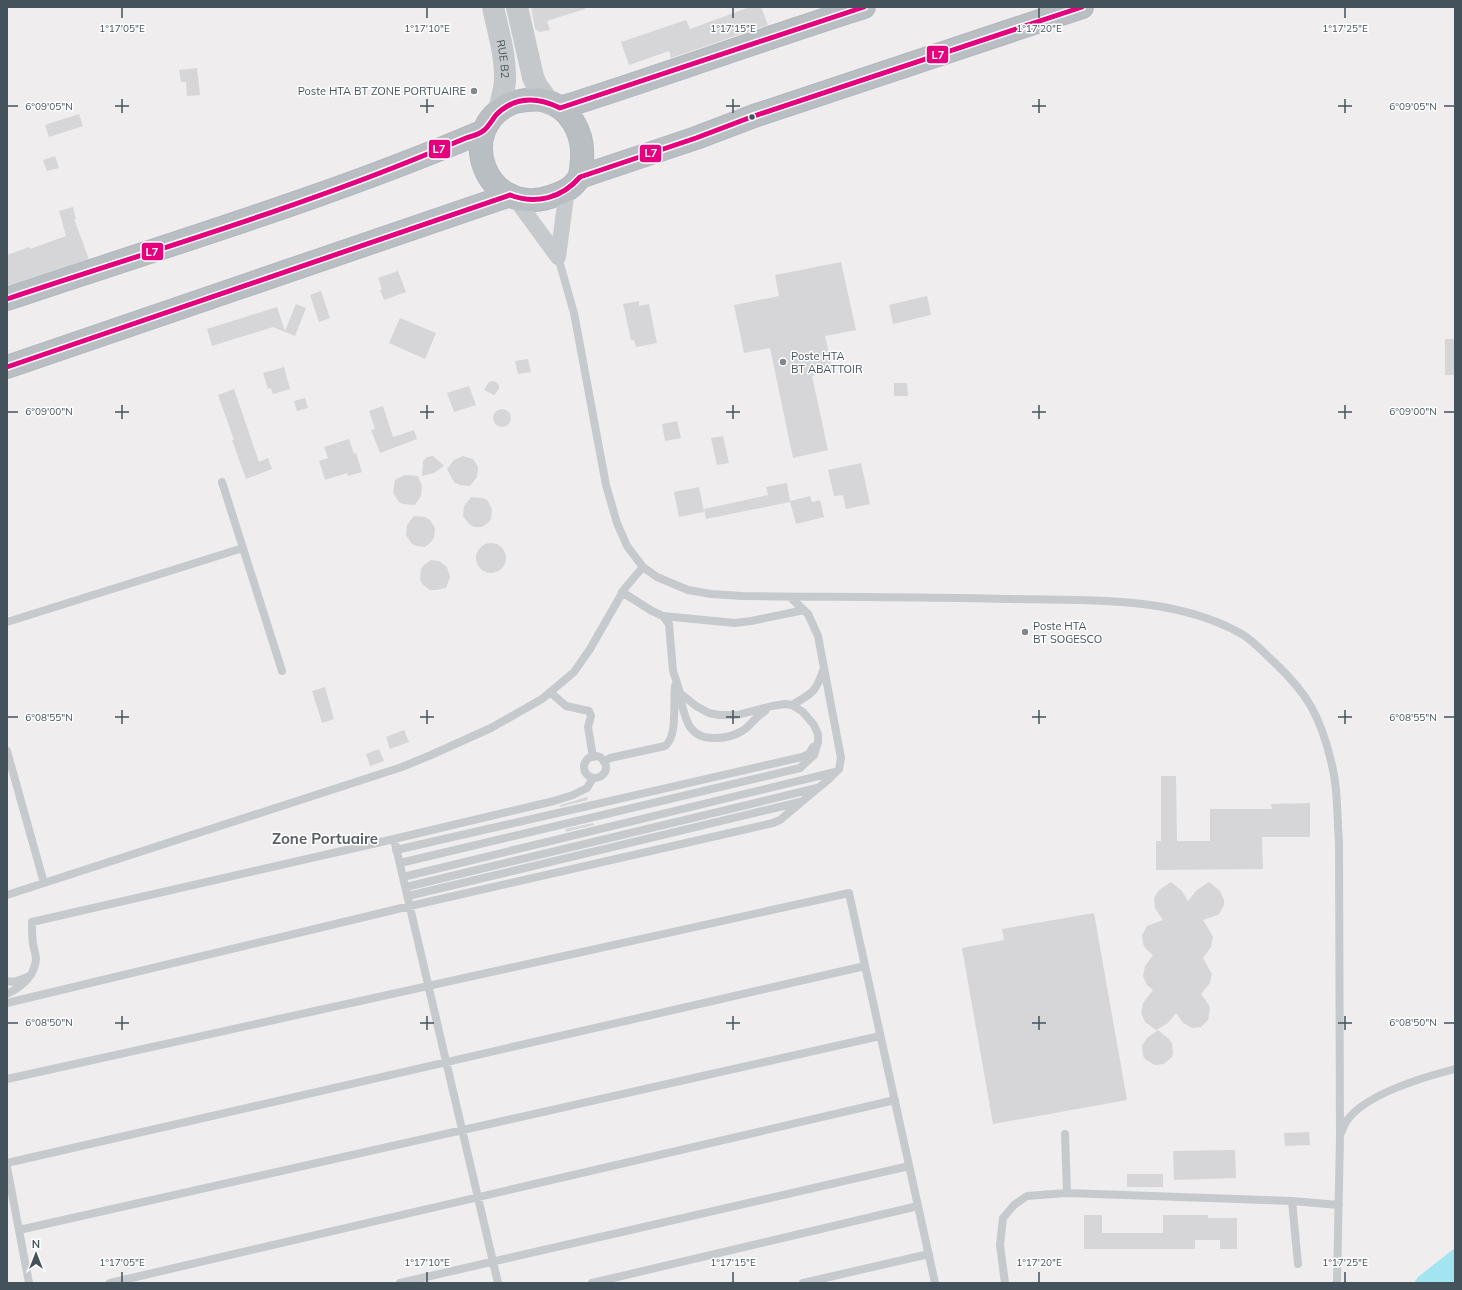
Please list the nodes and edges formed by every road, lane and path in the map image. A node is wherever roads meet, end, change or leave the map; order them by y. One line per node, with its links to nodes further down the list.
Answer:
1 (493, 7): 6 (main road, RUE B2)
2 (517, 7): 5 (main road)
3 (864, 7): 5 (highway)
4 (1082, 7): 8 (highway)
5 (555, 106): 6 (highway); 8 (highway)
6 (499, 111): 7 (highway)
7 (484, 131): 9 (highway); 11 (highway)
8 (574, 183): 9 (highway); 10 (street)
9 (512, 196): 10 (street); 12 (highway)
10 (558, 257): 15 (lane)
11 (7, 298)
12 (7, 367)
13 (222, 482): 14 (lane)
14 (243, 548): 20 (lane); 22 (lane)
15 (643, 567): 16 (lane); 17 (lane)
16 (622, 592): 19 (lane); 24 (lane)
17 (790, 597): 18 (lane); 57 (lane)
18 (804, 610): 19 (lane); 21 (lane)
19 (663, 616): 23 (lane)
20 (7, 622)
21 (824, 668): 25 (lane); 31 (lane)
22 (282, 671)
23 (676, 680): 26 (lane); 26 (lane); 30 (lane)
24 (550, 692): 29 (lane); 39 (lane)
25 (792, 705): 26 (lane); 27 (lane)
26 (772, 706)
27 (818, 734): 36 (lane); 37 (lane)
28 (7, 751): 39 (lane)
29 (592, 757): 30 (lane); 32 (lane)
30 (604, 762): 32 (lane)
31 (835, 772): 33 (lane); 38 (lane)
32 (593, 778): 35 (lane)
33 (820, 787): 34 (lane); 40 (lane)
34 (803, 801): 42 (lane); 43 (lane)
35 (394, 839): 36 (lane); 45 (lane)
36 (396, 850): 37 (lane)
37 (400, 864): 38 (lane)
38 (403, 877): 40 (lane)
39 (44, 883): 41 (lane)
40 (406, 887): 42 (lane)
41 (7, 895)
42 (408, 896): 43 (lane)
43 (410, 906): 47 (lane); 49 (lane)
44 (865, 966): 47 (lane); 50 (lane); 51 (lane)
45 (30, 975): 46 (lane); 48 (lane)
46 (7, 981)
47 (429, 986): 51 (lane); 53 (lane)
48 (7, 994)
49 (7, 1003)
50 (880, 1036): 54 (lane); 55 (lane)
51 (446, 1062): 55 (lane); 58 (lane)
52 (1455, 1069): 57 (lane)
53 (7, 1080)
54 (895, 1100): 59 (lane); 62 (lane)
55 (462, 1130): 62 (lane); 66 (lane)
56 (1065, 1134): 61 (lane)
57 (1340, 1136): 64 (lane)
58 (7, 1163)
59 (909, 1166): 65 (lane); 68 (lane)
60 (7, 1167): 66 (lane)
61 (1067, 1193): 63 (lane); 77 (lane)
62 (478, 1197): 68 (lane); 71 (lane)
63 (1292, 1201): 64 (lane); 69 (lane)
64 (1339, 1204): 78 (lane)
65 (918, 1206): 67 (lane); 74 (lane)
66 (19, 1230): 70 (lane)
67 (929, 1254): 75 (lane); 76 (lane)
68 (493, 1262): 72 (lane); 73 (lane)
69 (1298, 1264)
70 (29, 1283)
71 (110, 1283)
72 (400, 1283)
73 (498, 1283)
74 (592, 1283)
75 (803, 1283)
76 (935, 1283)
77 (1005, 1283)
78 (1337, 1283)

